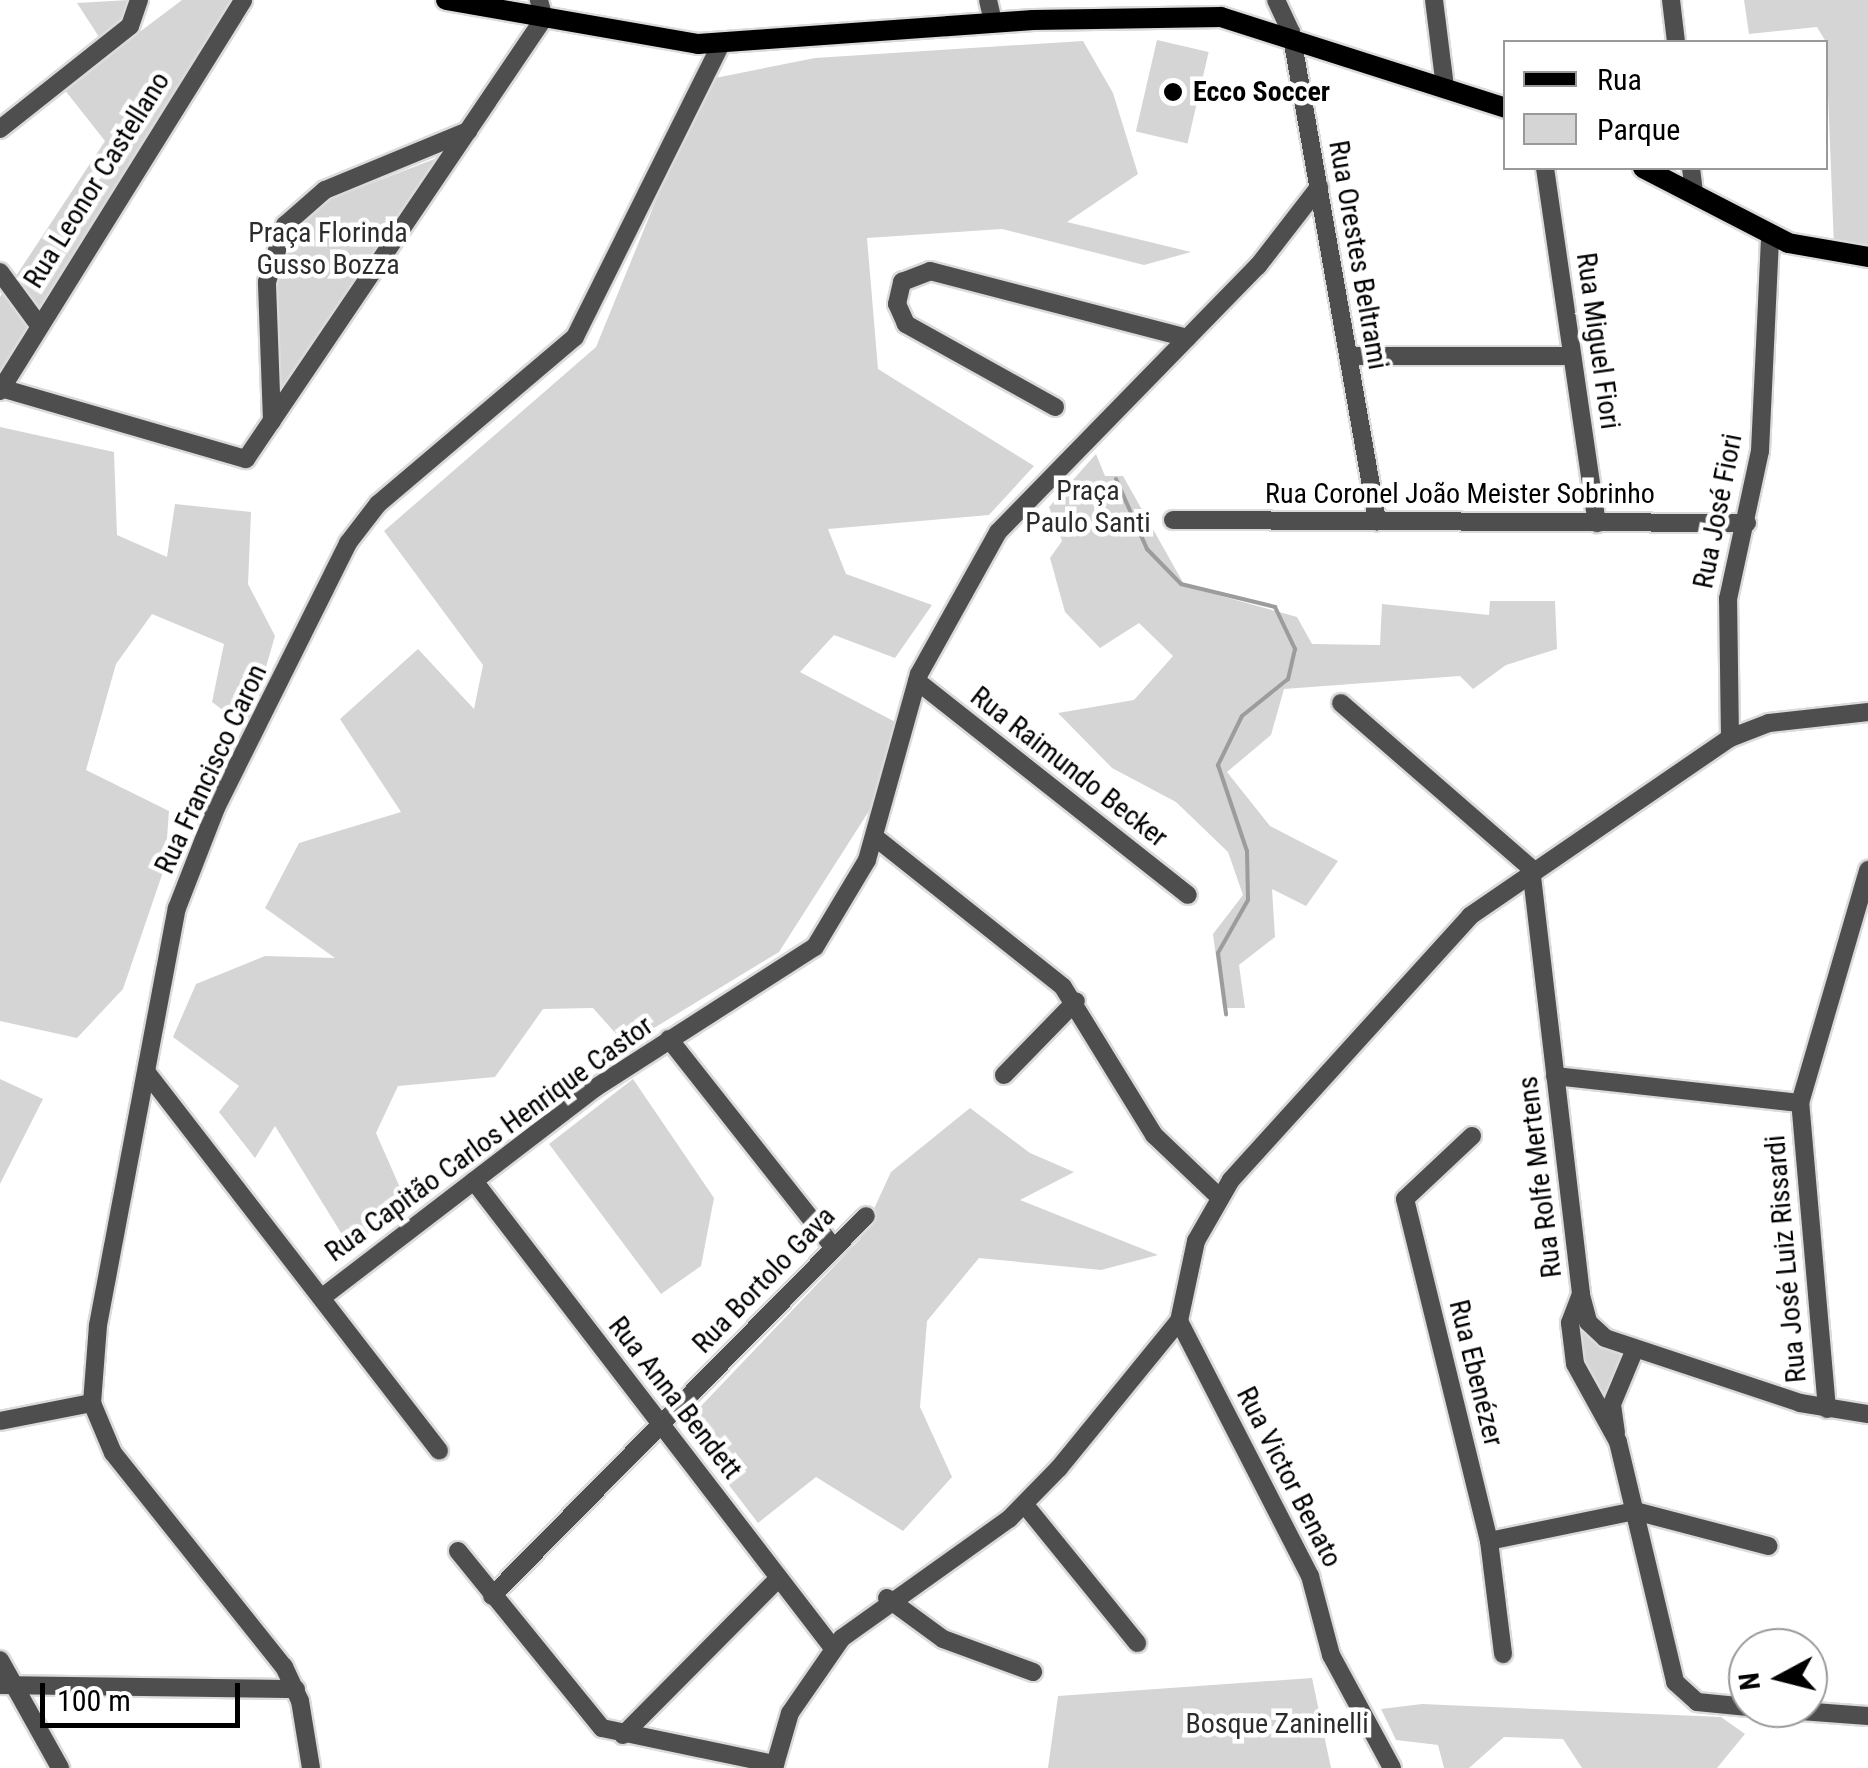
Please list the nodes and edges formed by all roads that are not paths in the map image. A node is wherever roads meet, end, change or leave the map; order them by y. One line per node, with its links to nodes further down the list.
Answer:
1 (138, 0): 15 (street)
2 (243, 0): 25 (street, Rua Leonor Castellano)
3 (446, 0): 8 (main road)
4 (988, 0): 9 (street)
5 (1276, 0): 10 (street, Rua Orestes Beltrami)
6 (1434, 0): 13 (street)
7 (1671, 0): 11 (street)
8 (542, 9): 12 (main road); 16 (street)
9 (993, 22): 10 (main road); 12 (main road)
10 (1292, 32): 13 (main road); 20 (street, Rua Orestes Beltrami)
11 (1676, 40)
12 (721, 44): 46 (street, Rua Francisco Caron)
13 (1445, 88): 14 (main road)
14 (1503, 107)
15 (0, 129)
16 (468, 131): 31 (street); 31 (street)
17 (1546, 170): 28 (street, Rua Miguel Fiori)
18 (1647, 170): 21 (main road)
19 (1691, 170): 21 (street)
20 (1319, 187): 26 (street, Rua Capitão Carlos Henrique Castor); 27 (street, Rua Orestes Beltrami)
21 (1694, 192): 22 (main road)
22 (1770, 235): 23 (main road); 35 (street, Rua José Fiori)
23 (1868, 256)
24 (0, 272): 25 (street)
25 (38, 324): 29 (street, Rua Leonor Castellano)
26 (1187, 338): 30 (street); 36 (street, Rua Capitão Carlos Henrique Castor)
27 (1348, 356): 28 (street); 33 (street, Rua Orestes Beltrami)
28 (1572, 356): 34 (street, Rua Miguel Fiori)
29 (1, 389): 31 (street)
30 (1054, 407)
31 (272, 421)
32 (1173, 520): 33 (street, Rua Coronel João Meister Sobrinho)
33 (1378, 522): 34 (street, Rua Coronel João Meister Sobrinho)
34 (1596, 522): 35 (street, Rua Coronel João Meister Sobrinho)
35 (1747, 523): 39 (street, Rua José Fiori)
36 (916, 681): 40 (street, Rua Capitão Carlos Henrique Castor); 43 (street, Rua Raimundo Becker)
37 (1341, 703): 41 (street)
38 (1868, 712): 39 (street)
39 (1730, 738): 41 (street)
40 (876, 838): 44 (street); 45 (street, Rua Capitão Carlos Henrique Castor)
41 (1531, 868): 48 (street, Rua Rolfe Mertens); 52 (street)
42 (1868, 870): 49 (street)
43 (1188, 895)
44 (1076, 1001): 47 (street); 52 (street)
45 (669, 1040): 51 (street, Rua Capitão Carlos Henrique Castor); 54 (street)
46 (148, 1074): 56 (street); 59 (street, Rua Francisco Caron)
47 (1004, 1075)
48 (1555, 1076): 49 (street); 55 (street, Rua Rolfe Mertens)
49 (1800, 1103): 60 (street, Rua José Luiz Rissardi)
50 (1472, 1136): 68 (street, Rua Ebenézer)
51 (474, 1181): 56 (street, Rua Capitão Carlos Henrique Castor); 63 (street, Rua Anna Bendett)
52 (1219, 1197): 57 (street)
53 (866, 1216): 54 (street, Rua Bortolo Gava)
54 (834, 1248): 63 (street, Rua Bortolo Gava)
55 (1581, 1294): 58 (street); 64 (street, Rua Rolfe Mertens)
56 (324, 1296): 65 (street)
57 (1179, 1321): 66 (street); 88 (street, Rua Victor Benato)
58 (1635, 1348): 60 (street); 64 (street)
59 (92, 1403): 62 (street); 80 (street, Rua Francisco Caron)
60 (1827, 1410): 61 (street)
61 (1868, 1414)
62 (0, 1421)
63 (661, 1425): 71 (street, Rua Anna Bendett); 72 (street, Rua Bortolo Gava)
64 (1618, 1442): 67 (street, Rua Rolfe Mertens)
65 (439, 1452)
66 (1025, 1505): 73 (street); 74 (street)
67 (1635, 1510): 68 (street); 69 (street); 81 (street, Rua Rolfe Mertens)
68 (1489, 1542): 76 (street, Rua Ebenézer)
69 (1768, 1546)
70 (458, 1551): 72 (street)
71 (779, 1578): 75 (street, Rua Anna Bendett); 84 (street)
72 (492, 1596): 84 (street)
73 (887, 1598): 75 (street); 78 (street)
74 (1137, 1643)
75 (833, 1648): 85 (street)
76 (1503, 1654)
77 (0, 1660): 79 (street)
78 (1033, 1672)
79 (7, 1684): 80 (street); 86 (street)
80 (296, 1689): 87 (street, Rua Francisco Caron)
81 (1728, 1703)
82 (1828, 1713): 83 (street)
83 (1868, 1716)
84 (624, 1735): 85 (street)
85 (774, 1766)
86 (60, 1768)
87 (311, 1768)
88 (1392, 1768)

